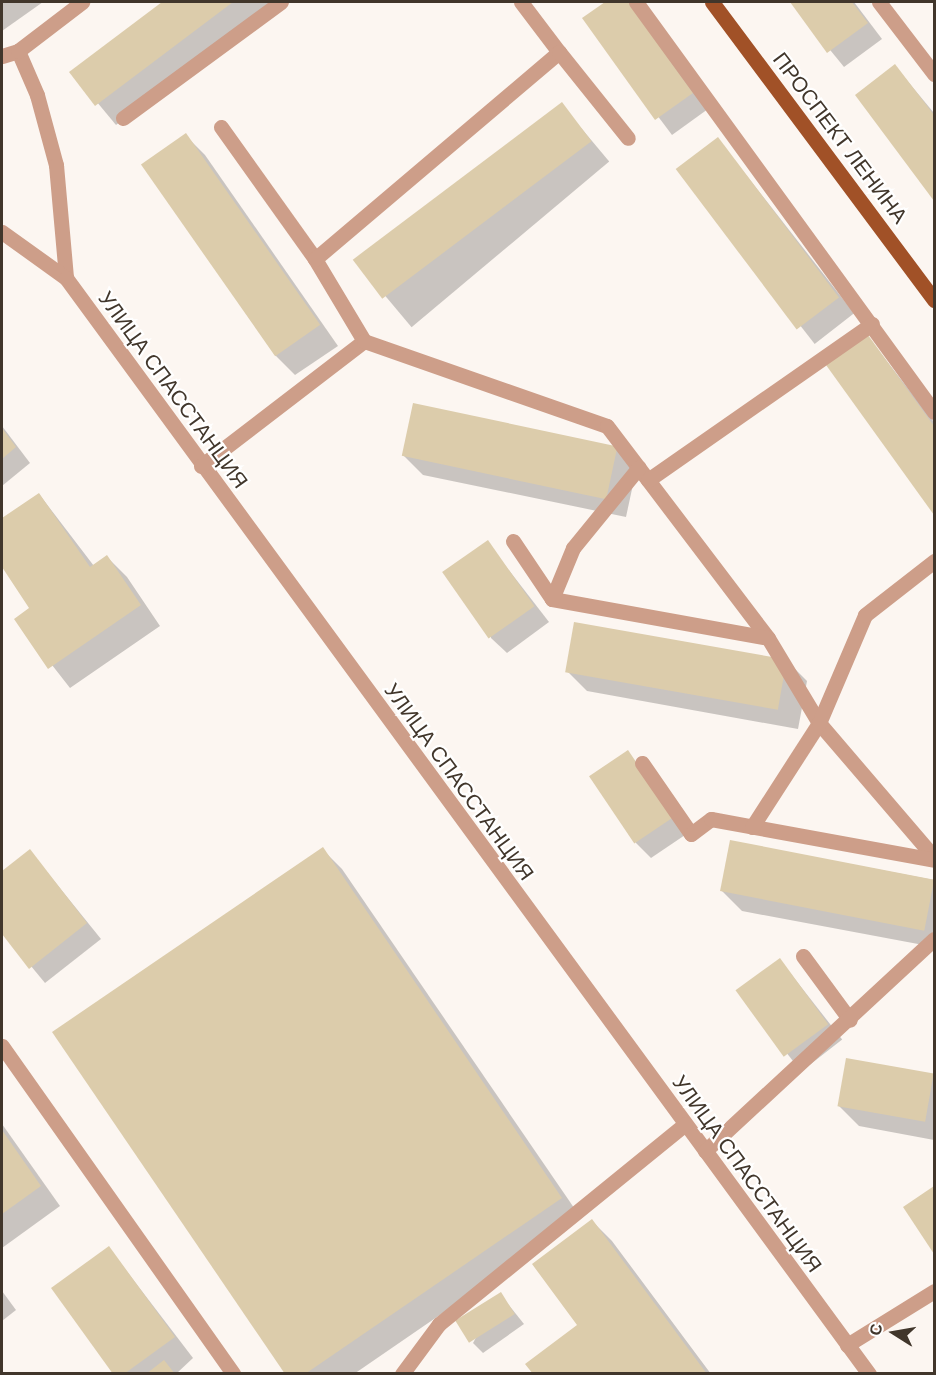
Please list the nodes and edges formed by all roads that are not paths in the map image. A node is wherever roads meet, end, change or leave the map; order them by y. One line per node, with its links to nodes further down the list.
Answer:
1 (82, 2): 7 (street)
2 (281, 2): 11 (street)
3 (521, 2): 8 (street)
4 (636, 2): 18 (street)
5 (712, 2): 17 (main road, ПРОСПЕКТ ЛЕНИНА)
6 (879, 2): 10 (street)
7 (18, 51): 9 (street); 16 (street)
8 (559, 52): 13 (street); 15 (street)
9 (2, 56)
10 (934, 74)
11 (123, 118)
12 (221, 127): 15 (street)
13 (628, 138)
14 (2, 232): 16 (street, УЛИЦА СПАССТАНЦИЯ)
15 (315, 259): 19 (street)
16 (66, 278): 21 (street, УЛИЦА СПАССТАНЦИЯ)
17 (934, 300)
18 (872, 324): 20 (street); 22 (street)
19 (364, 341): 21 (street); 22 (street)
20 (934, 412)
21 (201, 466): 35 (street, УЛИЦА СПАССТАНЦИЯ)
22 (644, 474): 25 (street); 26 (street)
23 (513, 541): 25 (street)
24 (934, 561): 27 (street)
25 (552, 599): 26 (street)
26 (768, 638): 27 (street)
27 (819, 723): 29 (street); 30 (street)
28 (642, 763): 29 (street)
29 (752, 827): 30 (street)
30 (934, 858)
31 (932, 947): 33 (street)
32 (803, 956): 33 (street)
33 (850, 1020): 36 (street)
34 (2, 1046): 39 (street)
35 (685, 1125): 36 (street, УЛИЦА СПАССТАНЦИЯ); 40 (street)
36 (705, 1151): 38 (street, УЛИЦА СПАССТАНЦИЯ)
37 (934, 1291): 38 (street)
38 (847, 1345): 41 (street, УЛИЦА СПАССТАНЦИЯ)
39 (233, 1374)
40 (402, 1374)
41 (868, 1374)

